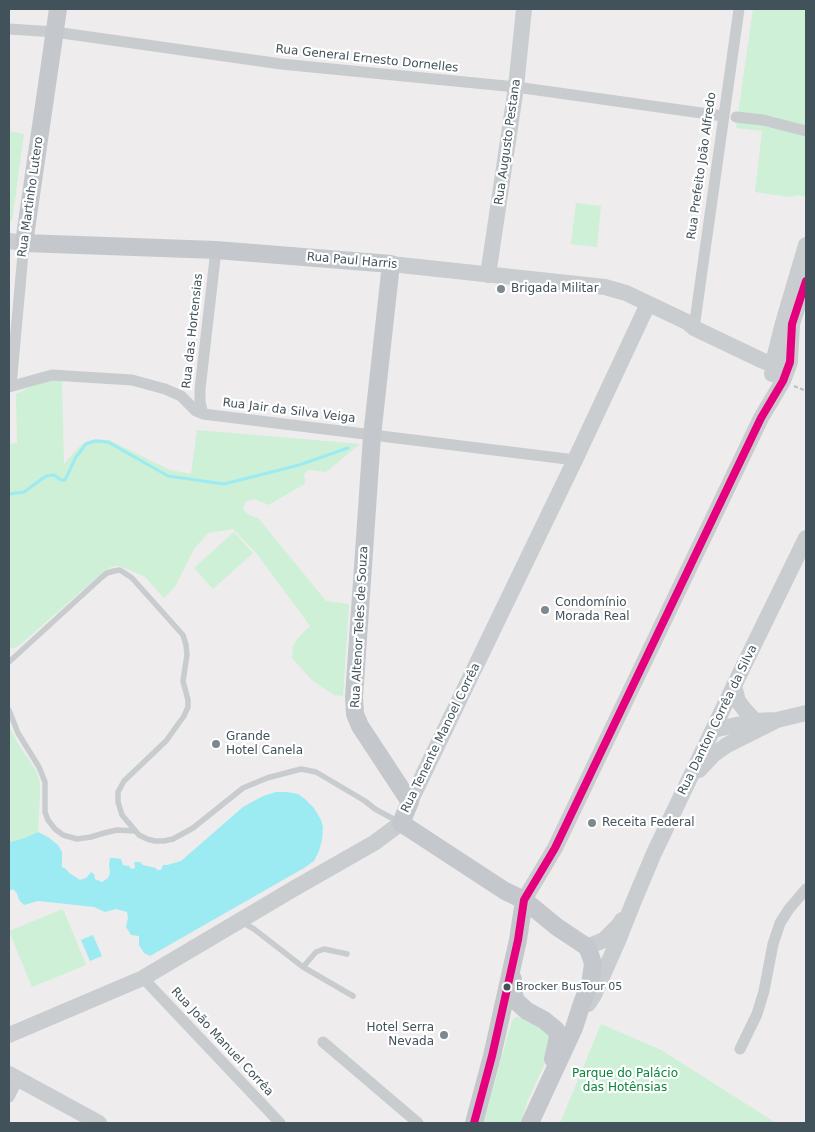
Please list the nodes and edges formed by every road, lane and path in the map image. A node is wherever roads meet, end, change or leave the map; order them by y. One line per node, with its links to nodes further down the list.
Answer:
1 (58, 9): 5 (main road, Rua Martinho Lutero)
2 (524, 9): 6 (street, Rua Augusto Pestana)
3 (739, 9): 7 (street, Rua Prefeito João Alfredo)
4 (9, 29): 5 (street, Rua General Ernesto Dornelles)
5 (55, 32): 6 (street, Rua General Ernesto Dornelles); 10 (main road, Rua Martinho Lutero)
6 (516, 87): 7 (street, Rua General Ernesto Dornelles); 14 (street, Rua Augusto Pestana)
7 (723, 116): 17 (street, Rua Prefeito João Alfredo)
8 (736, 117): 9 (street)
9 (806, 131)
10 (16, 242): 12 (main road, Rua Paul Harris); 19 (street, Rua Martinho Lutero)
11 (806, 245): 18 (street)
12 (216, 250): 13 (main road, Rua Paul Harris); 20 (street, Rua das Hortensias)
13 (391, 264): 14 (street, Rua Paul Harris); 21 (main road, Rua Altenor Teles de Souza)
14 (488, 275): 16 (street, Rua Paul Harris)
15 (806, 281): 18 (street)
16 (648, 304): 17 (street, Rua Paul Harris); 22 (street, Rua Tenente Manoel Corrêa)
17 (692, 324): 18 (street, Rua Paul Harris)
18 (782, 359): 37 (street)
19 (10, 387): 20 (street)
20 (203, 414): 21 (street, Rua Jair da Silva Veiga)
21 (372, 436): 22 (street, Rua Jair da Silva Veiga); 32 (main road, Rua Altenor Teles de Souza)
22 (575, 460): 32 (street, Rua Tenente Manoel Corrêa)
23 (806, 538): 25 (street, Rua Danton Corrêa da Silva)
24 (9, 662): 34 (lane)
25 (734, 686): 29 (street); 30 (street, Rua Danton Corrêa da Silva)
26 (9, 710): 34 (lane)
27 (806, 713): 28 (street)
28 (777, 720): 29 (street); 31 (street)
29 (755, 721): 30 (street)
30 (713, 730): 31 (street, Rua Danton Corrêa da Silva)
31 (690, 778): 36 (street, Rua Danton Corrêa da Silva)
32 (410, 802): 33 (main road, Rua Tenente Manoel Corrêa)
33 (401, 823): 34 (lane); 37 (main road); 38 (street, Rua Tenente Manoel Corrêa)
34 (135, 831)
35 (806, 889): 52 (street)
36 (632, 903): 41 (street, Rua Danton Corrêa da Silva); 49 (street, Rua Danton Corrêa da Silva)
37 (530, 905): 39 (main road); 40 (main road)
38 (240, 921): 44 (lane); 45 (street, Rua Tenente Manoel Corrêa)
39 (557, 927): 40 (main road); 41 (main road)
40 (518, 940): 43 (main road)
41 (587, 947): 49 (main road)
42 (347, 954): 44 (lane)
43 (512, 964): 47 (main road); 53 (main road)
44 (303, 967): 46 (lane)
45 (144, 978): 50 (street, Rua Tenente Manoel Corrêa); 58 (street, Rua João Manuel Corrêa)
46 (353, 996)
47 (527, 1011): 48 (main road); 53 (main road)
48 (544, 1020): 49 (main road); 56 (main road)
49 (574, 1028): 56 (main road)
50 (9, 1036)
51 (323, 1042): 59 (street)
52 (740, 1049)
53 (492, 1056): 60 (main road)
54 (14, 1076): 55 (street); 57 (street)
55 (9, 1097)
56 (541, 1100): 61 (main road)
57 (98, 1123)
58 (280, 1123)
59 (418, 1123)
60 (474, 1123)
61 (530, 1123)

